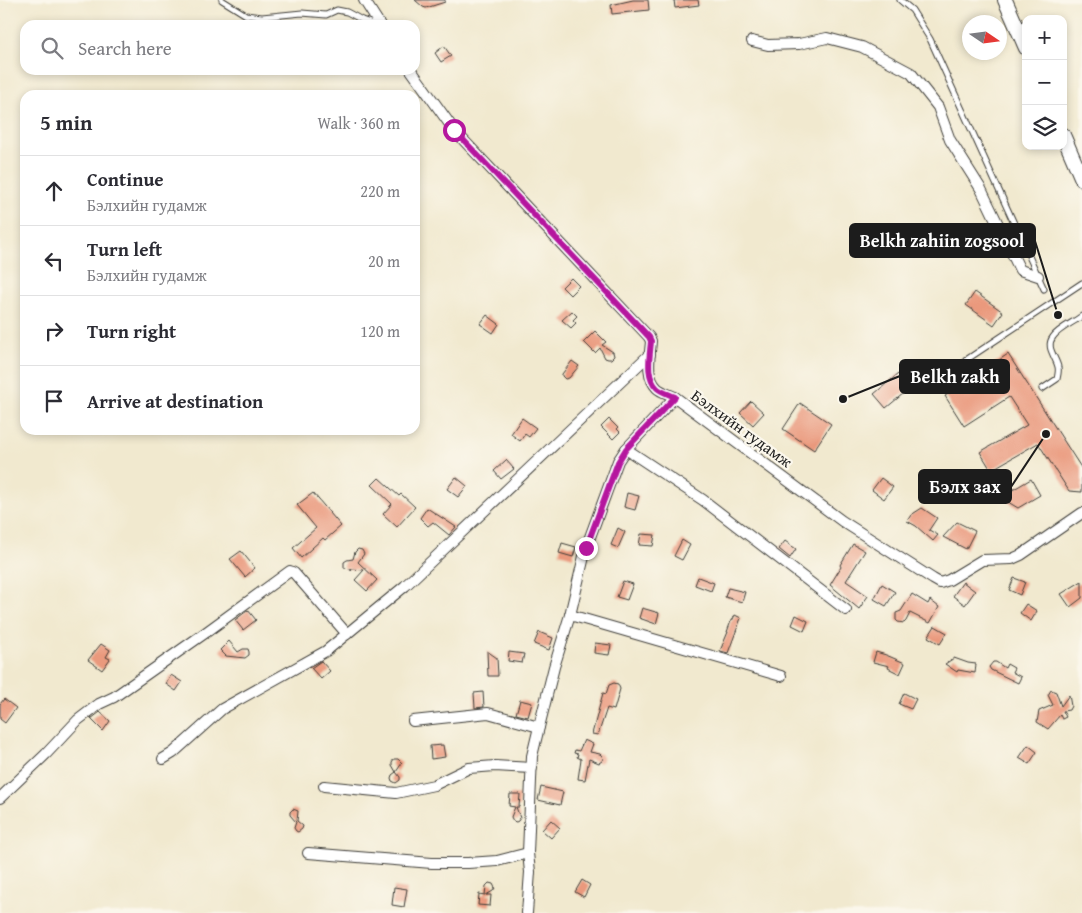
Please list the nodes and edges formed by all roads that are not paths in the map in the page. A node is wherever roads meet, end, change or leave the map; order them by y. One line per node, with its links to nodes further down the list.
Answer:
1 (222, 0): 5 (lane)
2 (364, 0): 6 (street)
3 (900, 0): 12 (lane)
4 (1005, 0): 7 (main road)
5 (362, 20)
6 (377, 20)
7 (1022, 39)
8 (752, 41): 12 (street)
9 (415, 75): 16 (street, Бэлхийн гудамж)
10 (1067, 144): 11 (main road)
11 (1082, 179)
12 (1038, 276): 14 (lane)
13 (1082, 283): 17 (lane)
14 (1044, 290)
15 (1082, 316): 18 (lane)
16 (650, 354): 19 (street, Бэлхийн гудамж); 24 (street)
17 (966, 360)
18 (1042, 389)
19 (675, 397): 20 (street); 21 (street, Бэлхийн гудамж)
20 (626, 449): 22 (street); 23 (street)
21 (1082, 513)
22 (846, 610)
23 (570, 615): 25 (street); 27 (street)
24 (347, 634): 28 (street); 31 (street)
25 (780, 676)
26 (413, 721): 27 (street)
27 (538, 727): 29 (street)
28 (163, 759)
29 (532, 768): 30 (street); 33 (street)
30 (324, 786)
31 (0, 798)
32 (308, 853): 33 (street)
33 (528, 853): 34 (street)
34 (527, 913)

